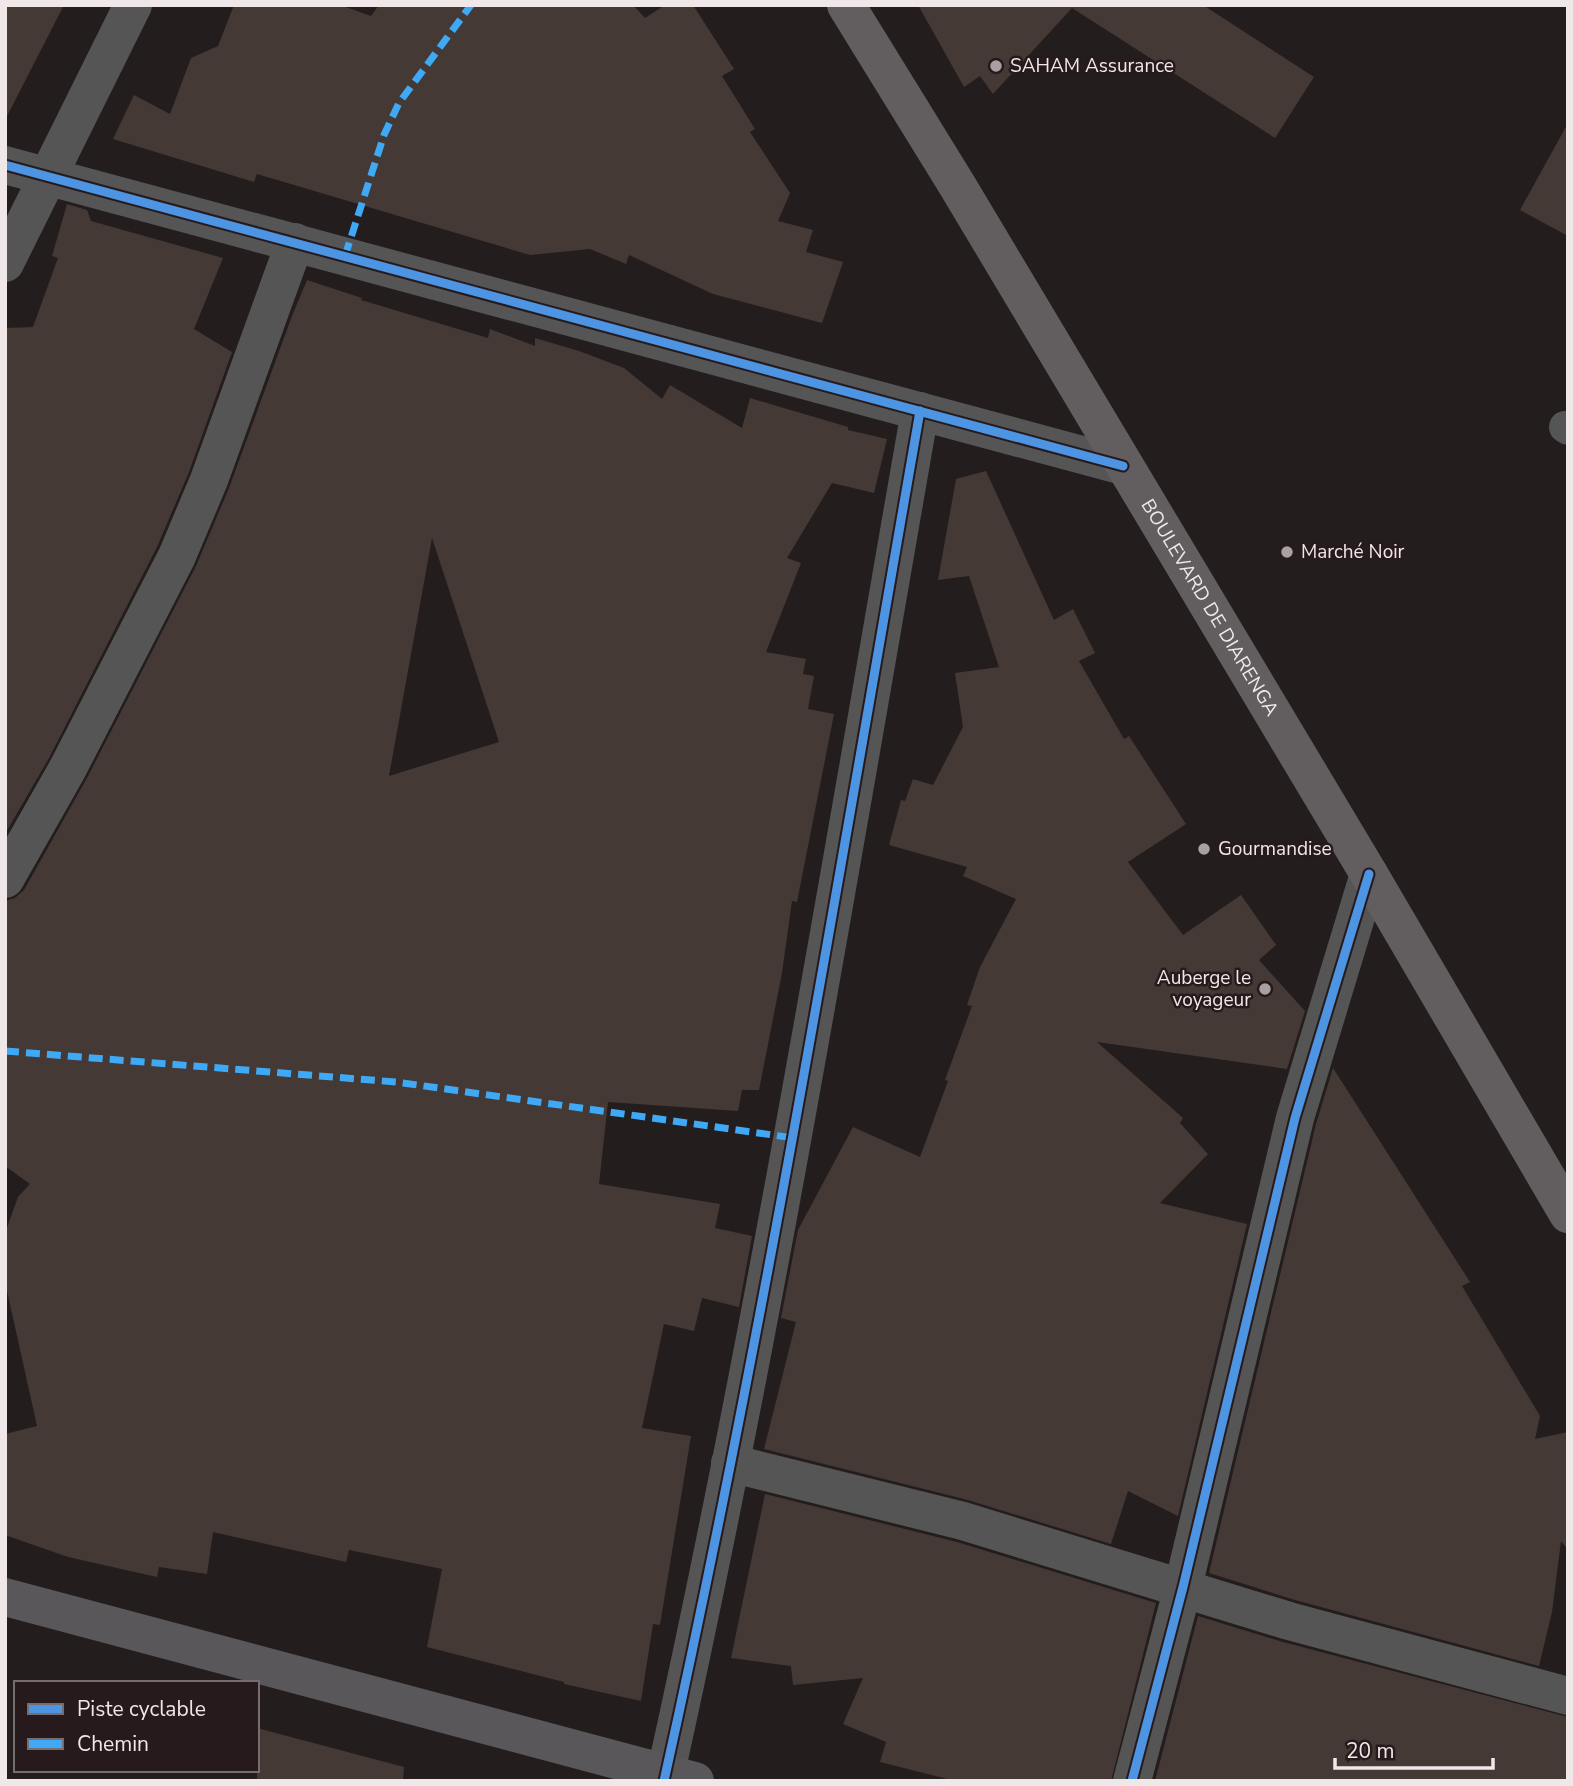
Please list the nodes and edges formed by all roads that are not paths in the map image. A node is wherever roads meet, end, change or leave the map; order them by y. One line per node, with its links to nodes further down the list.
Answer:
1 (133, 5): 4 (street)
2 (857, 11): 8 (main road, BOULEVARD DE DIARENGA)
3 (5, 164): 4 (street)
4 (48, 177): 5 (street); 6 (street)
5 (295, 242): 7 (street); 10 (street)
6 (5, 263)
7 (919, 411): 8 (street); 12 (street)
8 (1123, 466): 9 (main road, BOULEVARD DE DIARENGA)
9 (1369, 874): 11 (main road, BOULEVARD DE DIARENGA); 13 (street)
10 (5, 879)
11 (1568, 1214)
12 (730, 1463): 13 (street); 16 (street)
13 (1183, 1587): 15 (street); 17 (street)
14 (5, 1597): 16 (main road)
15 (1568, 1696)
16 (675, 1778)
17 (1132, 1781)

